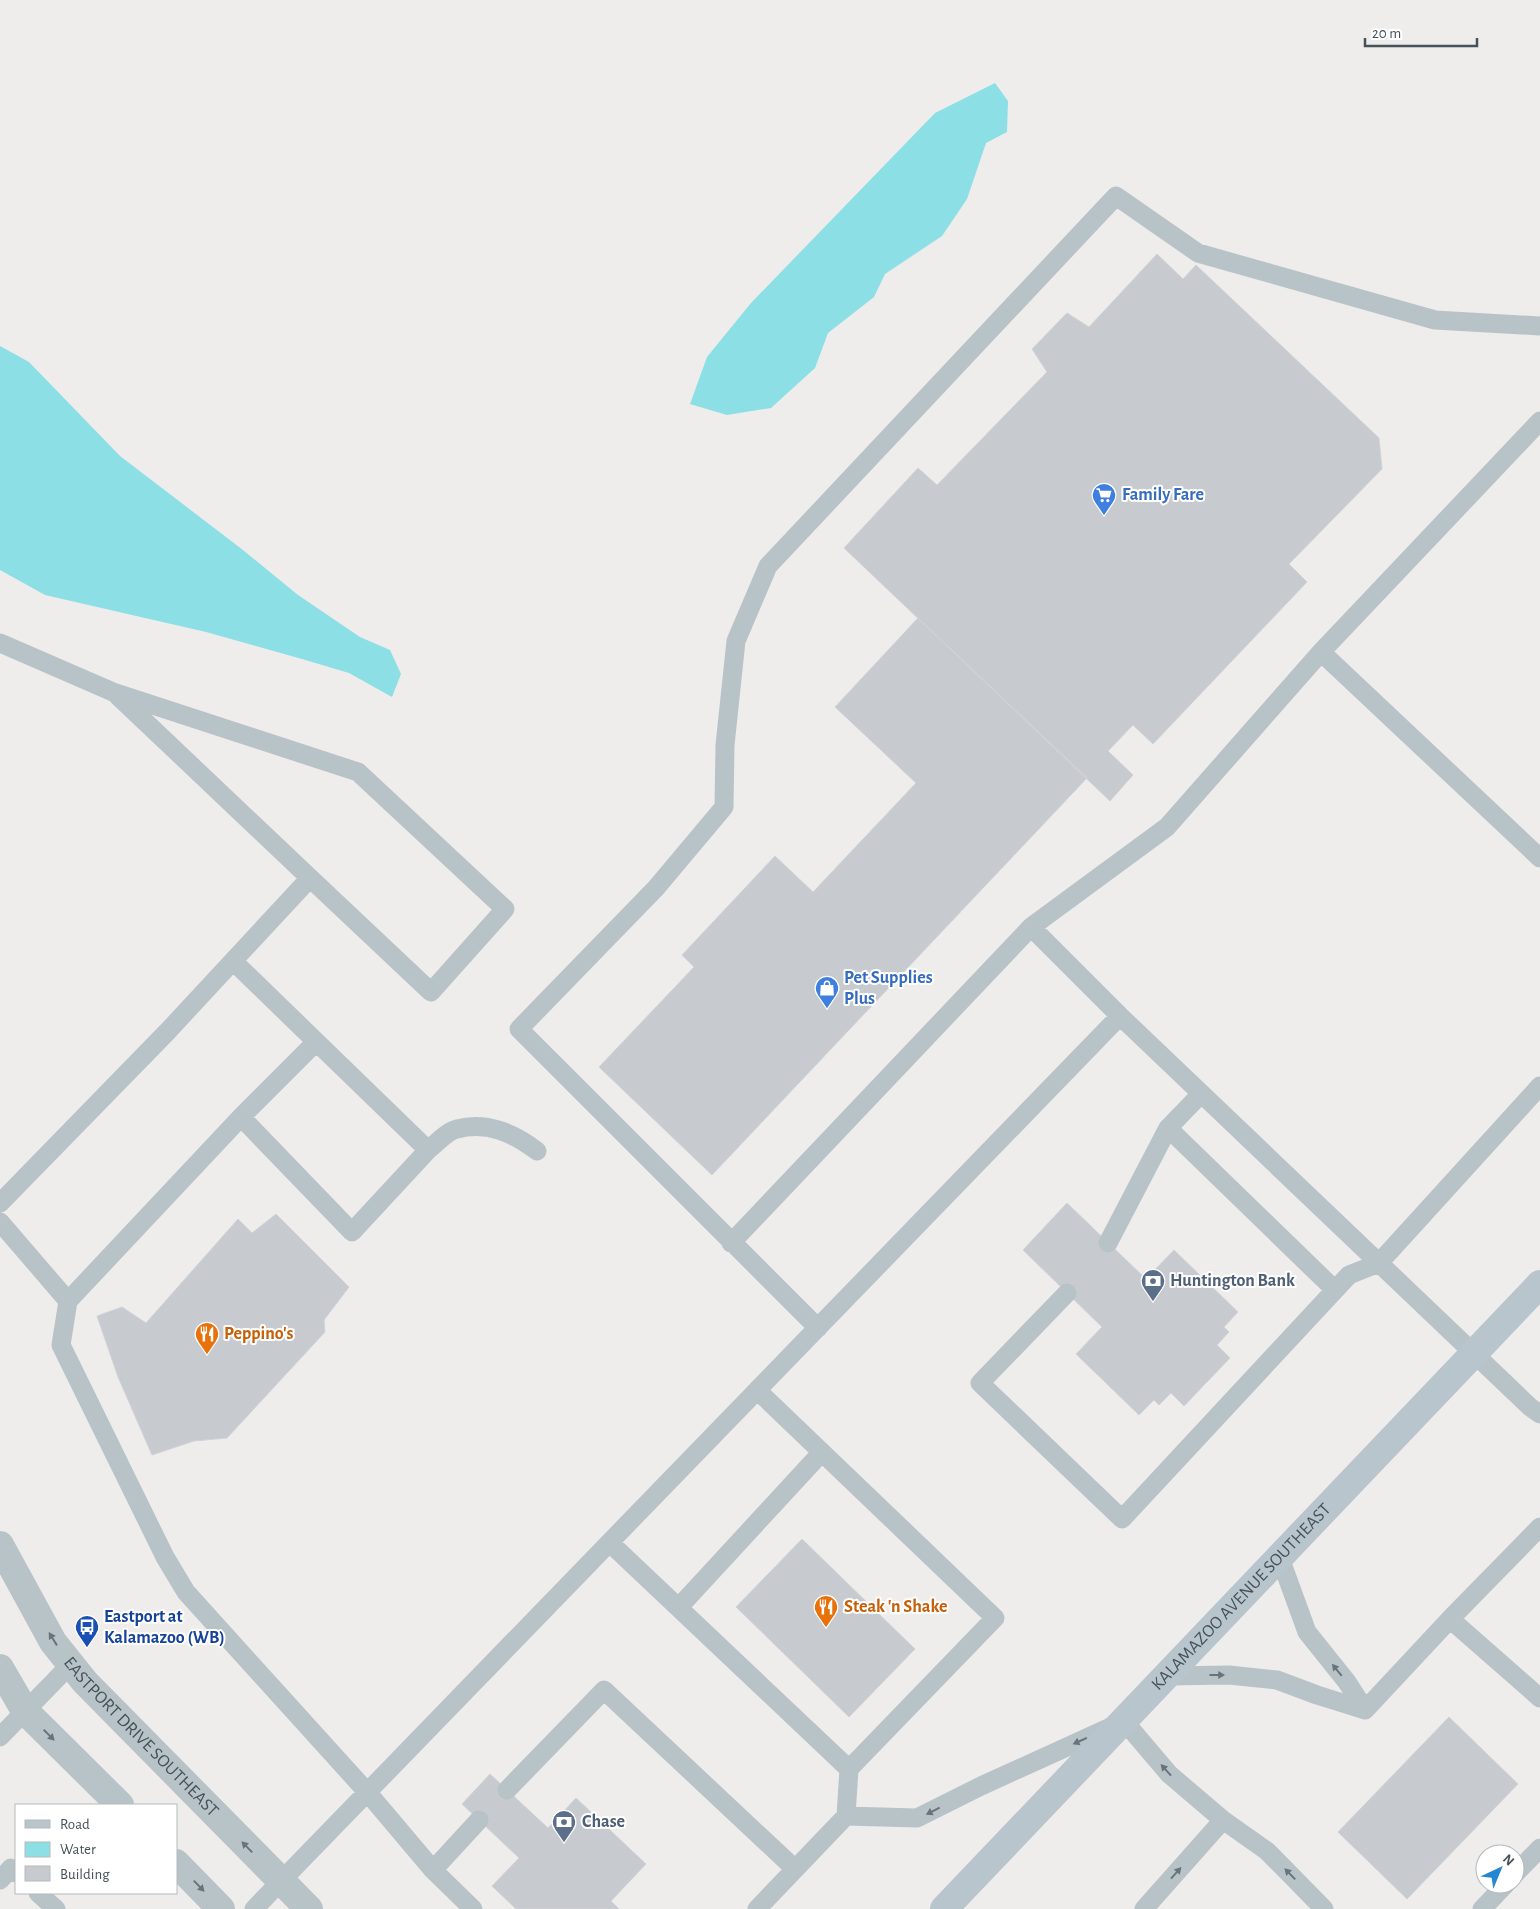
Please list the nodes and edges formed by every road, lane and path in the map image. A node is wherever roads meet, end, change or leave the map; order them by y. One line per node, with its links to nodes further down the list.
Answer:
1 (1540, 326): 20 (lane)
2 (1540, 421): 4 (lane)
3 (0, 643): 5 (lane)
4 (1322, 652): 6 (lane); 8 (lane)
5 (113, 692): 7 (lane); 7 (lane)
6 (1540, 858)
7 (310, 878): 9 (lane)
8 (1031, 927): 10 (lane); 20 (lane)
9 (233, 961): 11 (lane); 18 (lane)
10 (1120, 1016): 13 (lane); 27 (lane)
11 (316, 1042): 14 (lane); 16 (lane)
12 (1540, 1086): 22 (lane)
13 (1202, 1094): 15 (lane); 22 (lane)
14 (240, 1117): 16 (lane); 26 (lane)
15 (1168, 1128): 21 (lane); 24 (lane)
16 (428, 1150): 17 (lane)
17 (537, 1151)
18 (0, 1204)
19 (0, 1222): 26 (lane)
20 (731, 1242): 27 (lane)
21 (1108, 1243)
22 (1379, 1263): 24 (lane); 28 (lane)
23 (1540, 1284): 28 (main road, KALAMAZOO AVENUE SOUTHEAST)
24 (1336, 1290): 25 (lane)
25 (1067, 1293)
26 (68, 1301): 48 (lane)
27 (818, 1328): 29 (lane)
28 (1473, 1353): 30 (lane); 35 (main road, KALAMAZOO AVENUE SOUTHEAST)
29 (757, 1390): 31 (lane); 33 (lane)
30 (1540, 1414)
31 (822, 1452): 36 (lane); 46 (lane)
32 (1540, 1527): 37 (lane)
33 (610, 1542): 36 (lane); 48 (lane)
34 (0, 1545): 38 (street, EASTPORT DRIVE SOUTHEAST, one-way to 34)
35 (1280, 1558): 40 (main road, KALAMAZOO AVENUE SOUTHEAST); 42 (lane, one-way to 35)
36 (679, 1607): 46 (lane)
37 (1450, 1618): 41 (lane); 42 (lane)
38 (71, 1664): 43 (lane); 60 (street, EASTPORT DRIVE SOUTHEAST, one-way to 38)
39 (0, 1668): 43 (street)
40 (1168, 1676): 42 (lane, one-way to 42); 44 (main road, KALAMAZOO AVENUE SOUTHEAST)
41 (1540, 1698)
42 (1365, 1710)
43 (25, 1711): 45 (lane); 49 (street, one-way to 49)
44 (1124, 1721): 50 (lane, one-way to 50); 52 (lane, one-way to 44); 70 (main road, KALAMAZOO AVENUE SOUTHEAST)
45 (0, 1737)
46 (849, 1769): 50 (lane)
47 (507, 1790): 56 (lane)
48 (368, 1792): 57 (lane); 60 (lane)
49 (119, 1804)
50 (846, 1816): 56 (lane)
51 (479, 1820): 57 (lane)
52 (1223, 1820): 63 (lane, one-way to 52); 71 (lane, one-way to 52)
53 (1540, 1848): 54 (lane)
54 (1525, 1864)
55 (178, 1865): 65 (street, one-way to 65)
56 (795, 1869): 69 (lane)
57 (433, 1870): 68 (lane)
58 (15, 1872): 59 (lane)
59 (0, 1880)
60 (281, 1882): 66 (lane); 67 (street, EASTPORT DRIVE SOUTHEAST)
61 (39, 1894): 64 (lane)
62 (1496, 1894): 72 (lane)
63 (1318, 1906)
64 (56, 1909)
65 (221, 1909)
66 (254, 1909)
67 (309, 1909)
68 (473, 1909)
69 (757, 1909)
70 (944, 1909)
71 (1144, 1909)
72 (1482, 1909)

